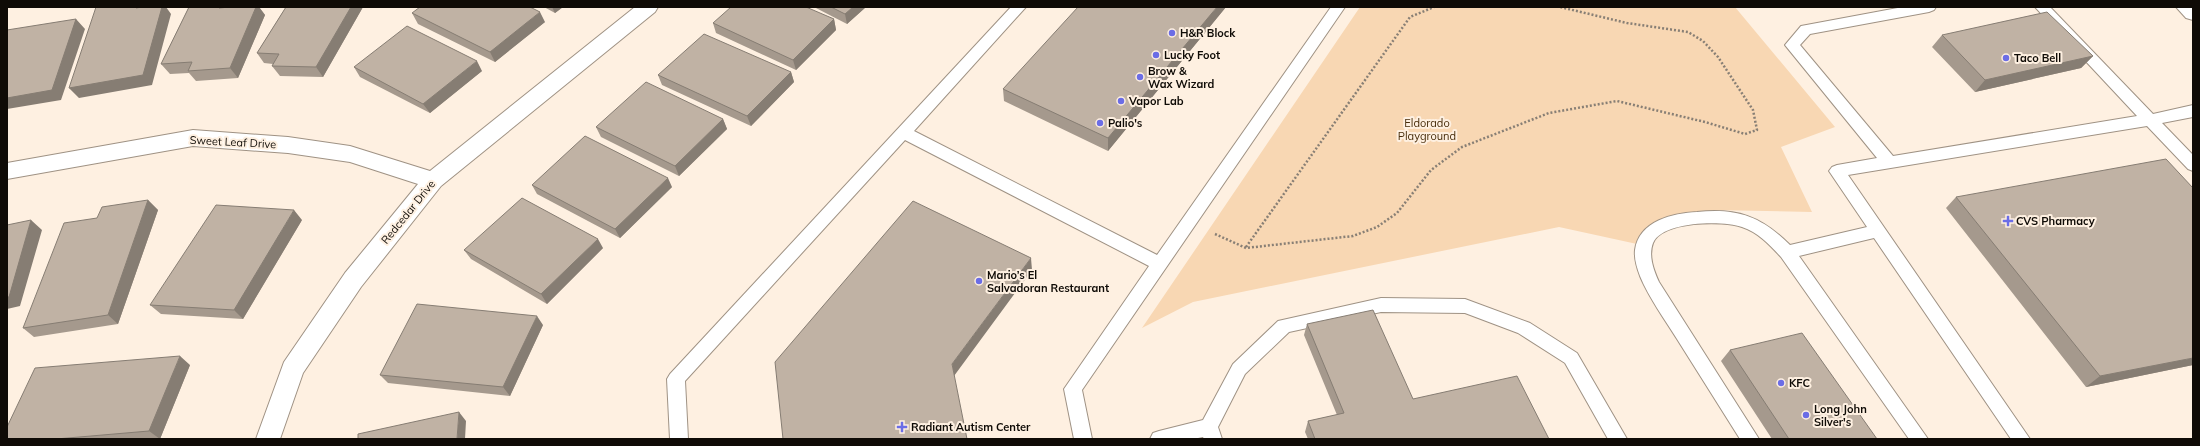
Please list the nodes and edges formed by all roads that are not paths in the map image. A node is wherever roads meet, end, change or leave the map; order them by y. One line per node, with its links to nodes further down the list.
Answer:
1 (648, 7): 14 (street, Redcedar Drive)
2 (1019, 7): 10 (lane)
3 (1338, 7): 17 (lane)
4 (1928, 7): 11 (lane)
5 (2042, 7): 9 (lane)
6 (2186, 7): 7 (street)
7 (2193, 13)
8 (2193, 111): 9 (lane)
9 (2149, 120): 11 (lane); 12 (lane)
10 (903, 132): 17 (lane); 20 (lane)
11 (1889, 162): 15 (lane)
12 (2193, 166)
13 (7, 171): 14 (street, Sweet Leaf Drive)
14 (433, 180): 19 (street, Redcedar Drive)
15 (1878, 231): 16 (lane); 26 (lane)
16 (1787, 252): 24 (lane); 25 (lane)
17 (1160, 264): 21 (lane)
18 (1211, 433): 22 (lane); 23 (lane)
19 (268, 439)
20 (679, 439)
21 (1083, 439)
22 (1158, 439)
23 (1618, 439)
24 (1750, 439)
25 (1919, 439)
26 (2021, 439)

